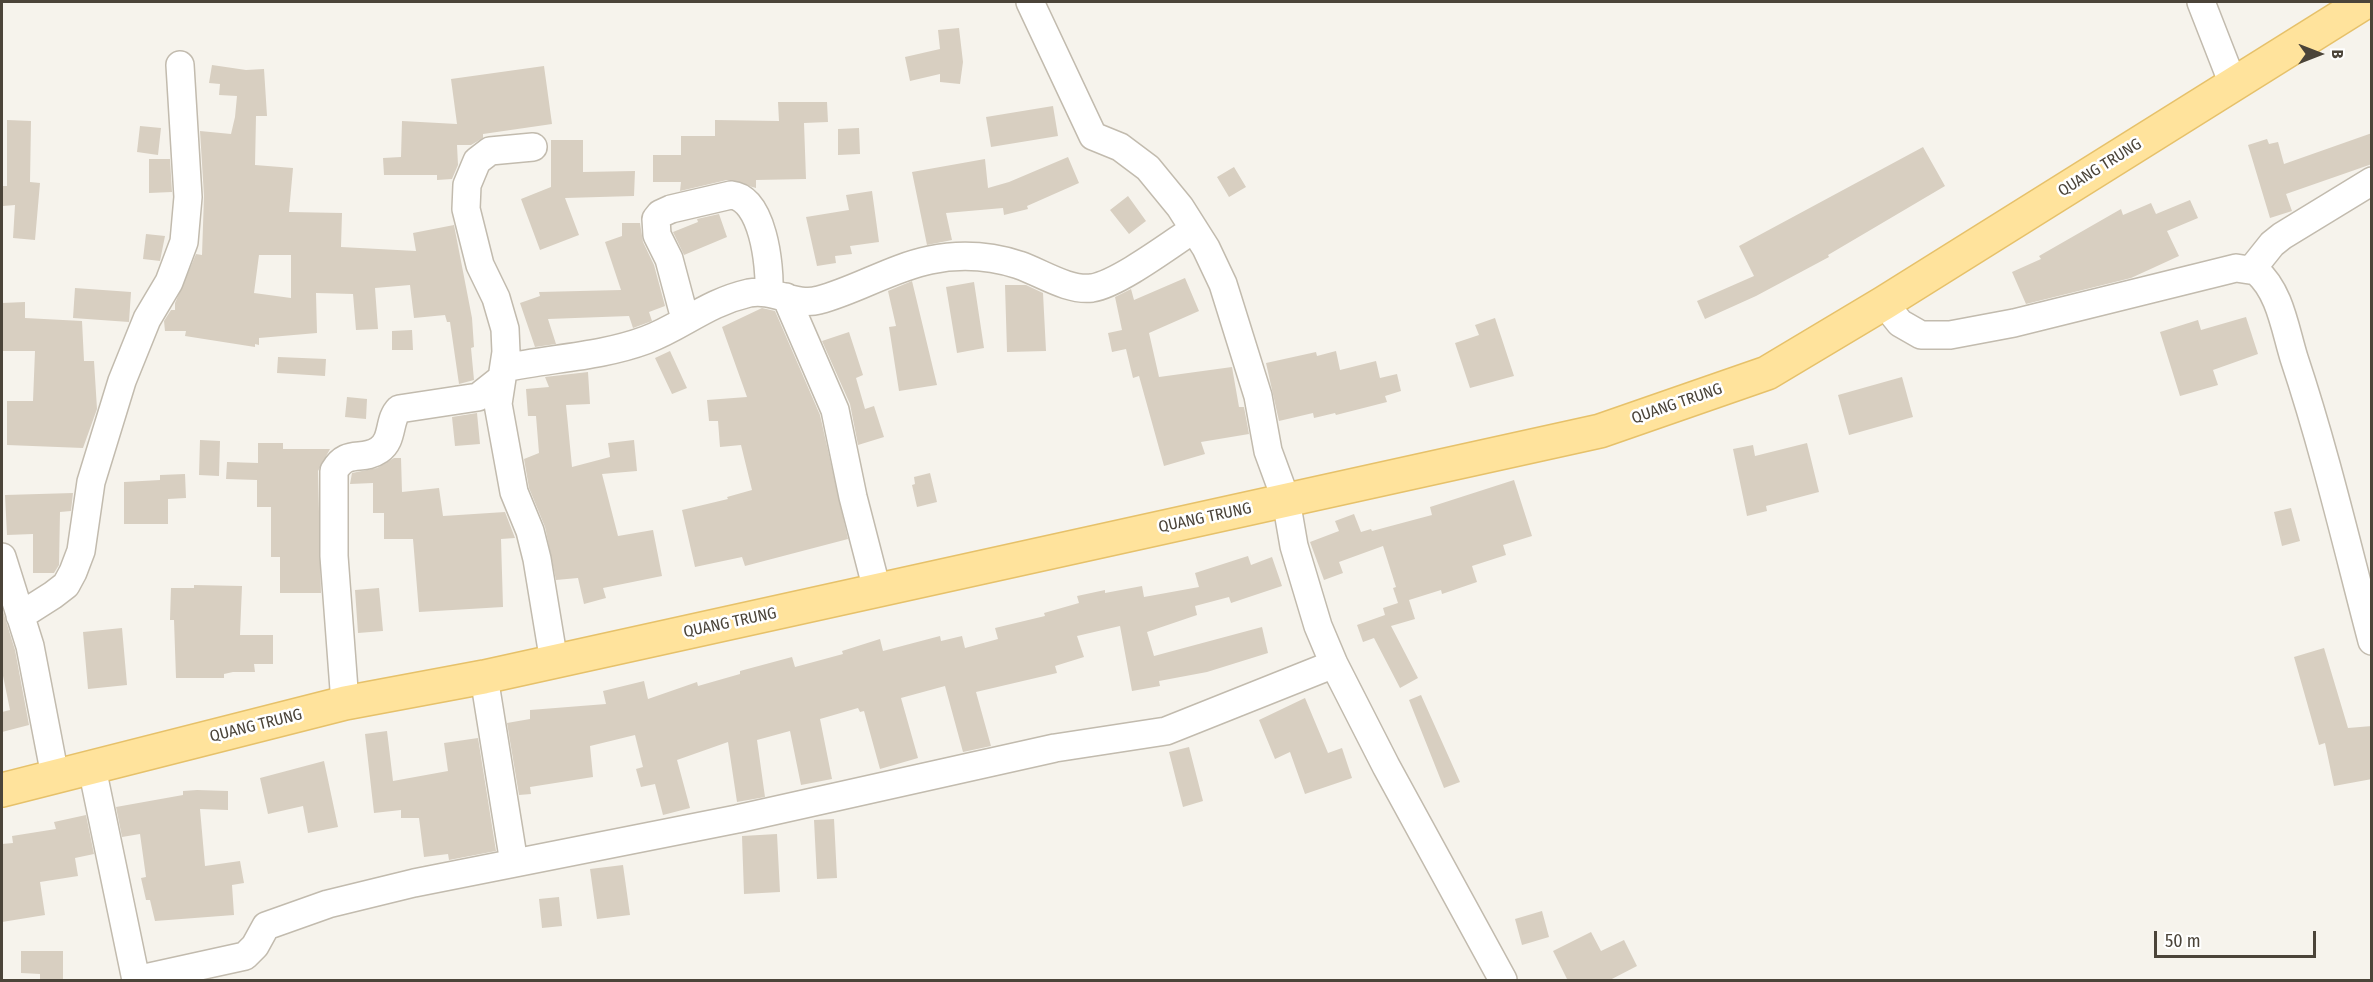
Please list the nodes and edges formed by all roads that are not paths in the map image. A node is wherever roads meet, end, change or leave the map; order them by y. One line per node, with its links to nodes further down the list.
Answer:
1 (1030, 2): 8 (street)
2 (2201, 2): 5 (street)
3 (2365, 2): 5 (main road, QUANG TRUNG)
4 (180, 65): 17 (street)
5 (2234, 84): 11 (main road, QUANG TRUNG)
6 (533, 147): 13 (street)
7 (2372, 181): 9 (street)
8 (1194, 229): 10 (street); 14 (street)
9 (2252, 269): 11 (street); 18 (street)
10 (778, 294): 12 (street); 12 (street); 16 (street)
11 (1884, 303): 14 (main road, QUANG TRUNG)
12 (685, 319): 13 (street)
13 (503, 373): 19 (street); 22 (street)
14 (1286, 500): 16 (main road, QUANG TRUNG); 20 (street)
15 (2, 557): 17 (street)
16 (877, 590): 19 (main road, QUANG TRUNG)
17 (20, 616): 24 (street)
18 (2372, 641)
19 (554, 662): 21 (main road, QUANG TRUNG)
20 (1334, 664): 26 (street); 28 (street)
21 (484, 677): 22 (main road, QUANG TRUNG); 26 (street)
22 (345, 703): 23 (main road, QUANG TRUNG)
23 (92, 768): 24 (main road, QUANG TRUNG); 27 (street)
24 (55, 776): 25 (main road, QUANG TRUNG)
25 (2, 790)
26 (514, 863): 27 (street)
27 (136, 980)
28 (1503, 981)

